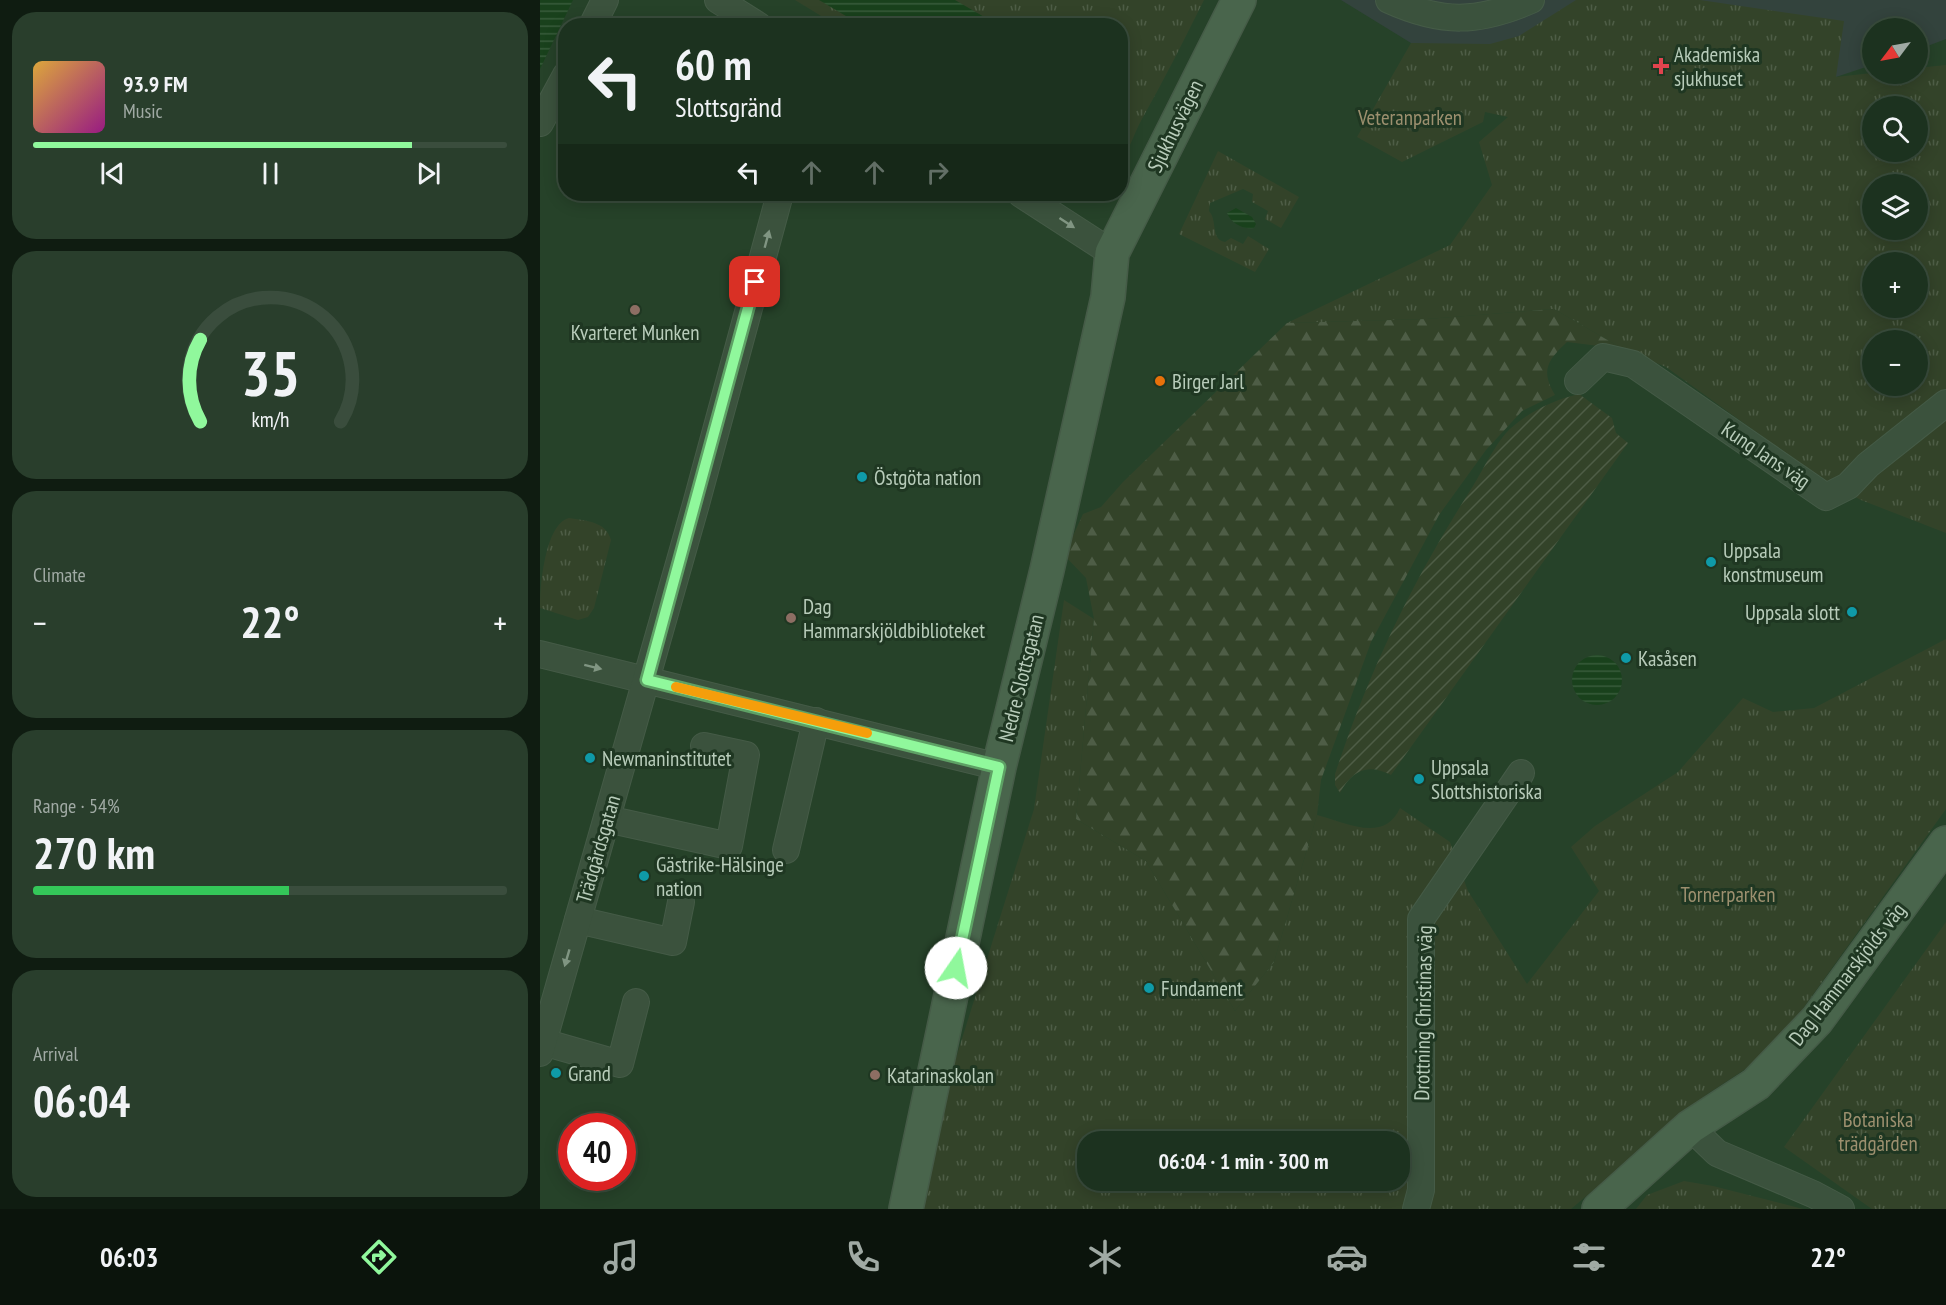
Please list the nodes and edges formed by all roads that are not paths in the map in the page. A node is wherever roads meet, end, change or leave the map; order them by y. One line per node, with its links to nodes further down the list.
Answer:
1 (606, 0): 6 (street)
2 (718, 0): 7 (street)
3 (1239, 0): 12 (street, Sjukhusvägen)
4 (1389, 0): 5 (street)
5 (1531, 0)
6 (596, 18)
7 (746, 18)
8 (558, 90): 9 (street)
9 (540, 123)
10 (778, 201): 16 (street, Trädgårdsgatan, one-way to 10)
11 (1032, 201): 12 (street, one-way to 12)
12 (1112, 252): 19 (street, Nedre Slottsgatan)
13 (1578, 381): 14 (street, Kung Jans väg)
14 (1946, 403)
15 (540, 654): 16 (street, one-way to 16)
16 (647, 680): 17 (street); 21 (street, Trädgårdsgatan)
17 (816, 721): 19 (street); 23 (street)
18 (704, 746): 21 (street)
19 (999, 767): 29 (street, Nedre Slottsgatan)
20 (1521, 773): 30 (street, Drottning Christinas väg)
21 (607, 819): 25 (street, Trädgårdsgatan)
22 (1946, 843): 28 (street, Dag Hammarskjölds väg)
23 (786, 850)
24 (681, 902): 25 (street)
25 (578, 920): 27 (street, Trädgårdsgatan, one-way to 27)
26 (636, 1002): 27 (street)
27 (541, 1048)
28 (1690, 1126): 31 (street, Dag Hammarskjölds väg); 32 (street)
29 (906, 1209)
30 (1416, 1209)
31 (1599, 1209)
32 (1841, 1209)

